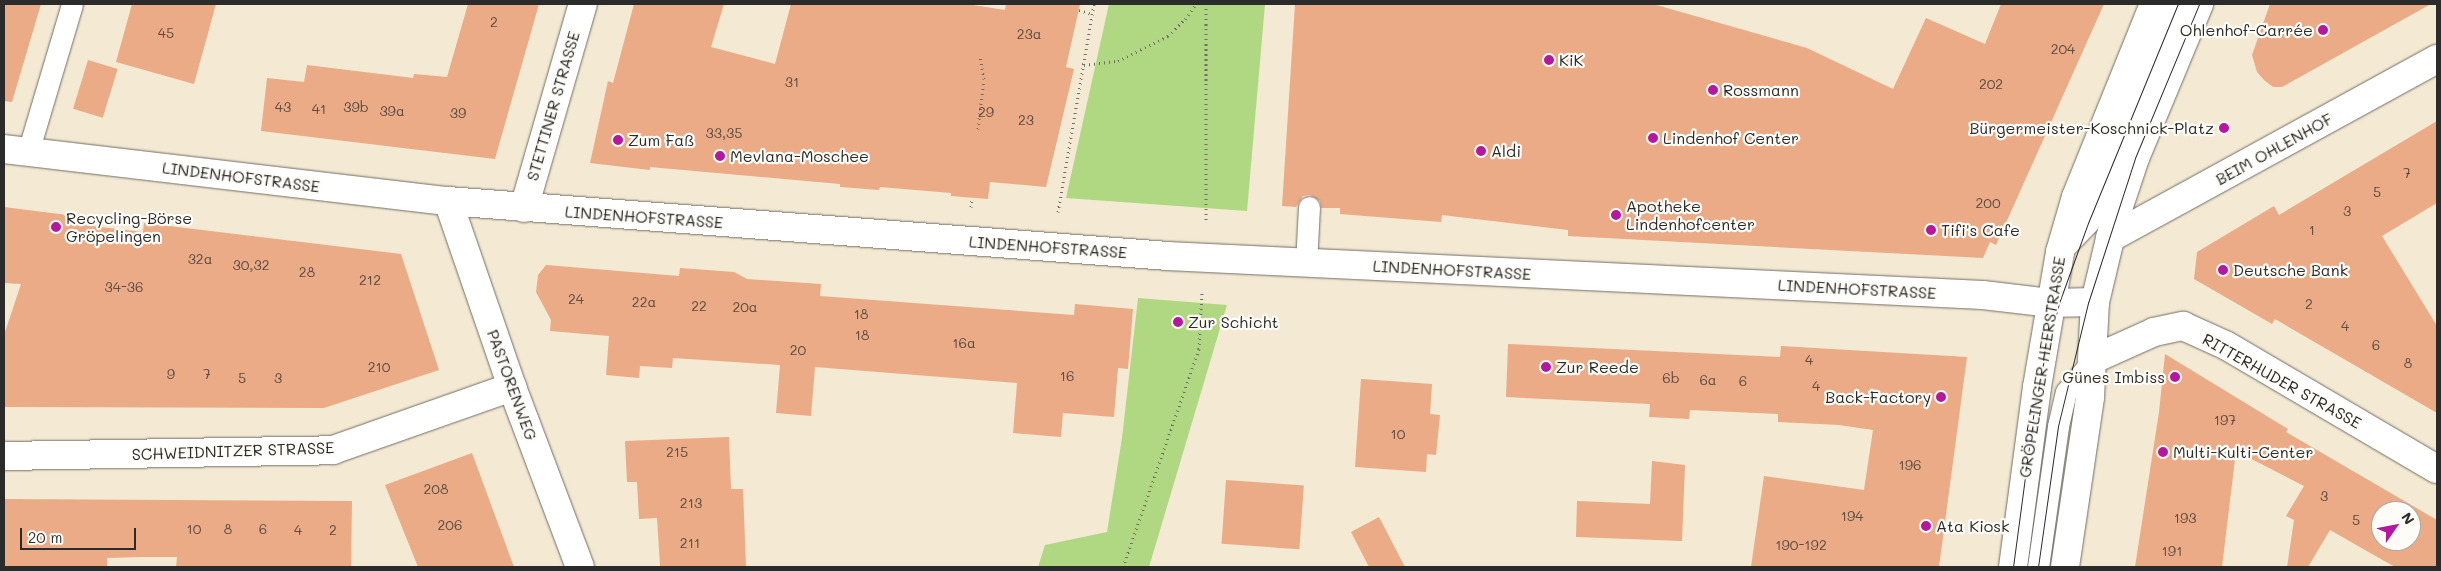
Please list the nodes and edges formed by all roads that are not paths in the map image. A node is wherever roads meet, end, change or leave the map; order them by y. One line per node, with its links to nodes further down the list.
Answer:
1 (72, 4): 7 (lane)
2 (583, 4): 10 (street, STETTINER STRASSE)
3 (2154, 4): 12 (street, GRÖPELINGER HEERSTRASSE)
4 (2178, 4): 12 (lane)
5 (2199, 4): 11 (street)
6 (2437, 59): 11 (street, BEIM OHLENHOF)
7 (16, 150): 8 (street, LINDENHOFSTRASSE)
8 (448, 202): 10 (street, LINDENHOFSTRASSE); 17 (street, PASTORENWEG)
9 (1309, 207): 13 (lane)
10 (524, 208): 13 (street, LINDENHOFSTRASSE)
11 (2110, 238): 14 (street)
12 (2060, 252): 15 (street, GRÖPELINGER HEERSTRASSE)
13 (1306, 264): 15 (street, LINDENHOFSTRASSE)
14 (2095, 302): 15 (street, LINDENHOFSTRASSE); 16 (street)
15 (2050, 303): 21 (street, GRÖPELINGER HEERSTRASSE)
16 (2094, 359): 19 (street, RITTERHUDER STRASSE); 22 (lane); 23 (street)
17 (512, 387): 18 (street, SCHWEIDNITZER STRASSE); 20 (street, PASTORENWEG)
18 (4, 456)
19 (2437, 469)
20 (580, 567)
21 (2013, 567)
22 (2038, 567)
23 (2065, 567)

